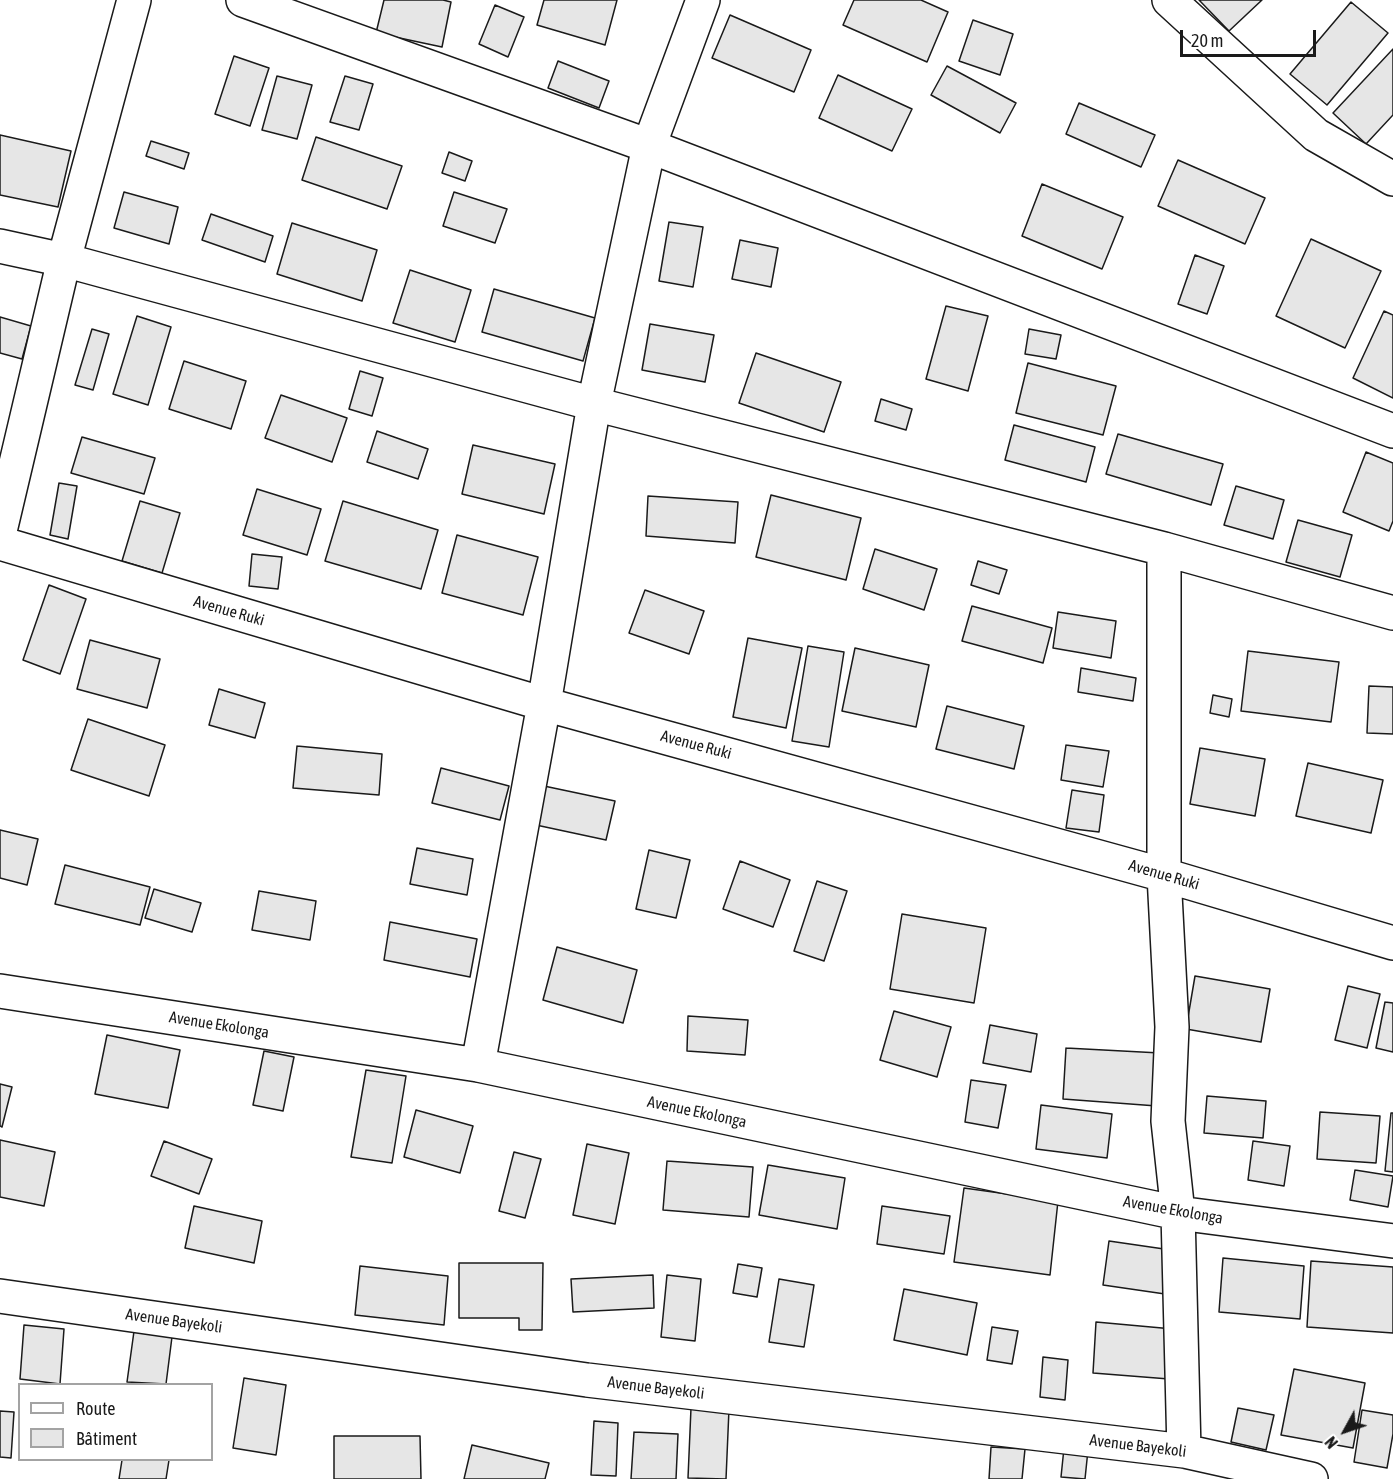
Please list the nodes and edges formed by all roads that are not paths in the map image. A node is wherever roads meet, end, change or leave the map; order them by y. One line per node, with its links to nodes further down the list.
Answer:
1 (134, 0): 8 (street)
2 (243, 0): 5 (street)
3 (703, 0): 5 (street)
4 (1168, 0): 6 (street)
5 (649, 146): 9 (street); 10 (street)
6 (1393, 179)
7 (0, 246): 8 (street)
8 (64, 260): 9 (street); 11 (street)
9 (594, 404): 13 (street); 15 (street)
10 (1393, 431)
11 (0, 531)
12 (0, 543): 15 (street, Avenue Ruki)
13 (1164, 549): 14 (street); 16 (street)
14 (1393, 613)
15 (544, 704): 16 (street, Avenue Ruki); 19 (street)
16 (1164, 874): 17 (street, Avenue Ruki); 20 (street)
17 (1393, 943)
18 (0, 991): 19 (street, Avenue Ekolonga)
19 (478, 1065): 20 (street, Avenue Ekolonga)
20 (1178, 1213): 21 (street, Avenue Ekolonga); 23 (street)
21 (1393, 1241)
22 (0, 1296): 23 (street, Avenue Bayekoli)
23 (1184, 1451): 24 (street, Avenue Bayekoli)
24 (1311, 1479)

